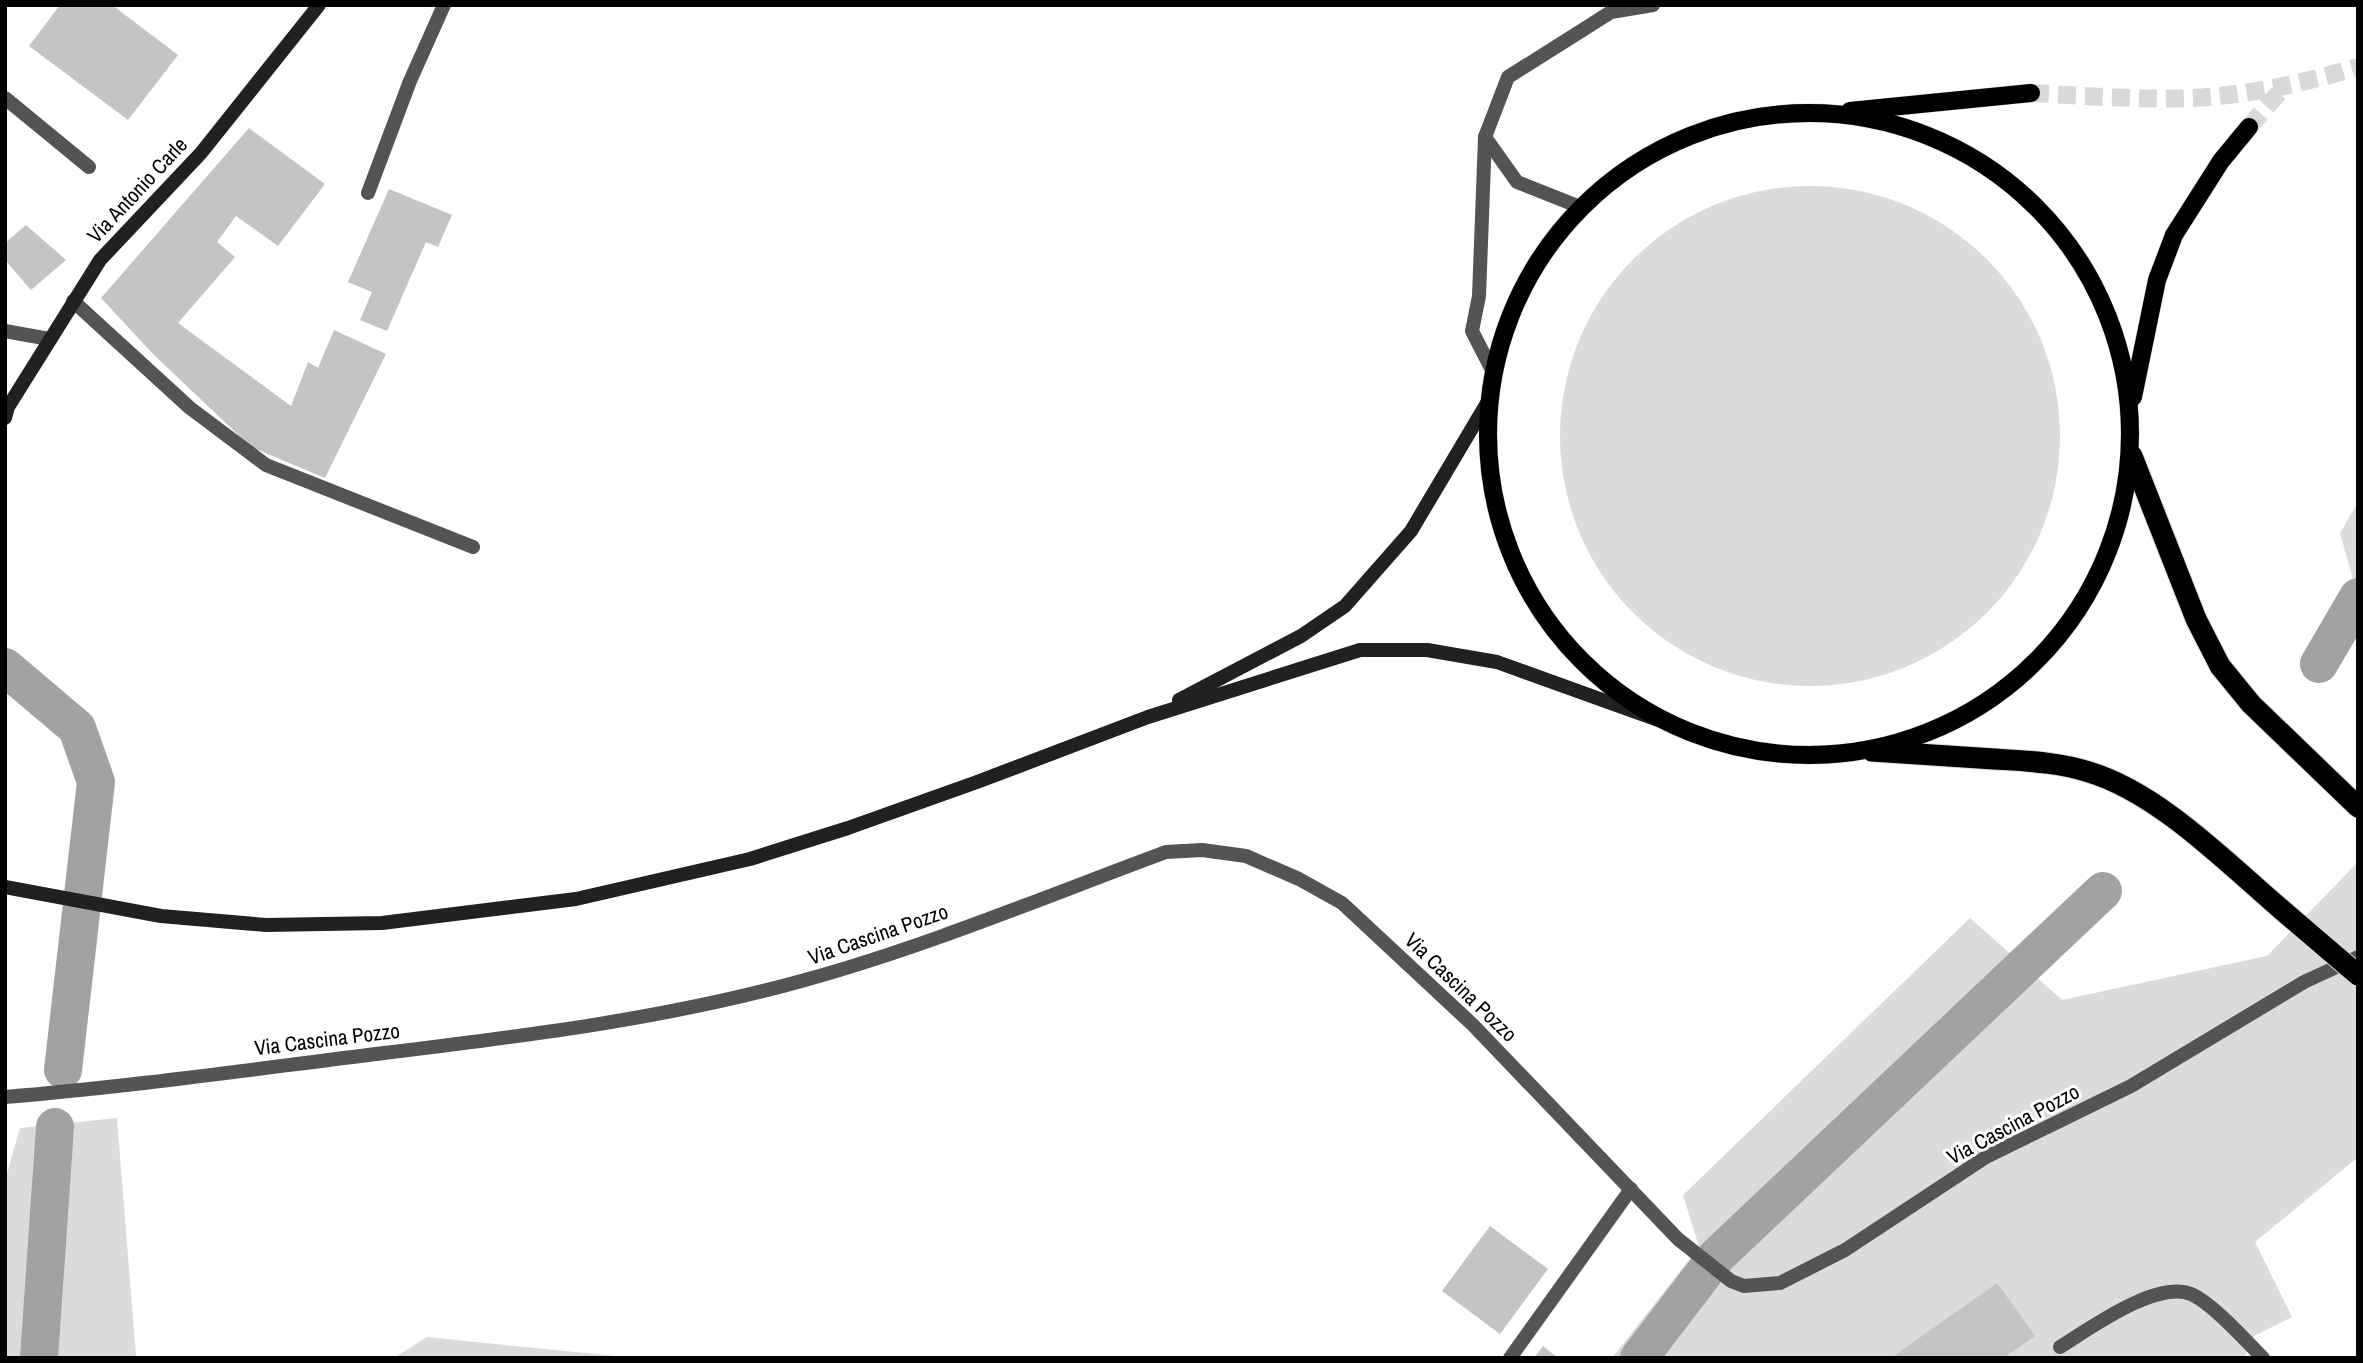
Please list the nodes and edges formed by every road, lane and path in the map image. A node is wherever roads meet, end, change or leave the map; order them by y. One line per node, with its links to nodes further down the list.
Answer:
1 (319, 5): 12 (main road, Via Antonio Carle)
2 (444, 5): 10 (street)
3 (1653, 5): 8 (street)
4 (2031, 93): 6 (main road)
5 (5, 98): 9 (street)
6 (1833, 113): 11 (main road); 17 (main road)
7 (2249, 127): 17 (main road)
8 (1485, 137): 11 (street); 15 (street)
9 (89, 167)
10 (368, 193)
11 (1580, 207): 15 (main road)
12 (73, 302): 14 (main road, Via Antonio Carle); 20 (street)
13 (5, 331): 14 (street)
14 (49, 339): 18 (main road, Via Antonio Carle)
15 (1492, 370): 16 (main road)
16 (1487, 403): 21 (main road); 22 (main road)
17 (2132, 404): 19 (main road)
18 (5, 418)
19 (2132, 456): 23 (main road); 24 (highway)
20 (473, 547)
21 (1149, 717): 22 (main road); 25 (main road)
22 (1658, 720): 23 (main road)
23 (1871, 751): 27 (highway, bridge)
24 (2358, 807)
25 (5, 887)
26 (2358, 957): 29 (street, Via Cascina Pozzo)
27 (2358, 975)
28 (5, 1097): 29 (street, Via Cascina Pozzo)
29 (1631, 1189): 31 (street)
30 (2060, 1347): 32 (street)
31 (1510, 1358)
32 (2263, 1358)

